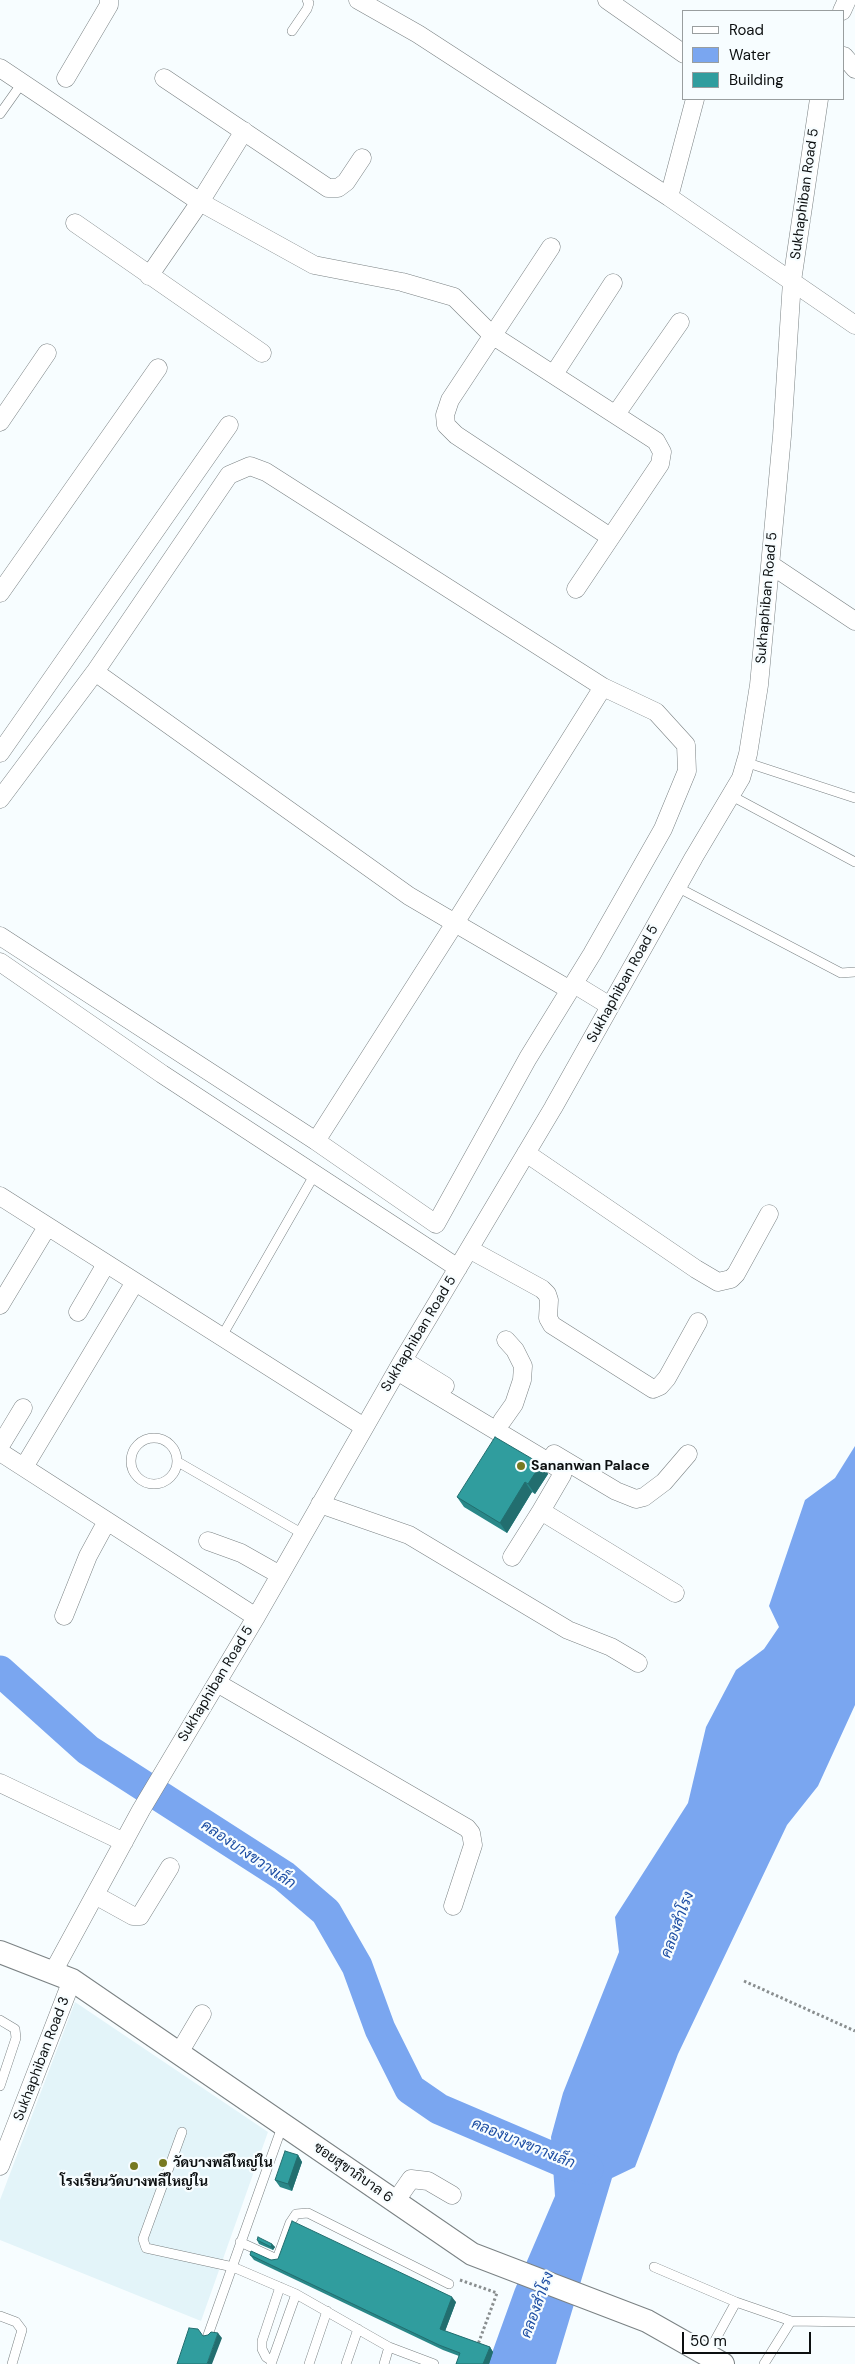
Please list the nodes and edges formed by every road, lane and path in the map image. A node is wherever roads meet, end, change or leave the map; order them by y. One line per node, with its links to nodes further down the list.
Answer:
1 (109, 0): 10 (street)
2 (307, 0): 5 (lane)
3 (358, 0): 18 (street)
4 (607, 0): 6 (street)
5 (292, 31)
6 (682, 53)
7 (845, 57): 9 (street)
8 (0, 68): 12 (street)
9 (855, 68)
10 (66, 78)
11 (164, 78): 16 (street)
12 (22, 83): 15 (lane); 19 (street)
13 (695, 100): 18 (street)
14 (819, 100): 23 (street, Sukhaphiban Road 5)
15 (0, 114)
16 (244, 130): 17 (street); 19 (street)
17 (362, 158)
18 (669, 197): 23 (street)
19 (200, 202): 22 (street); 27 (street)
20 (75, 223): 22 (street)
21 (551, 247): 27 (street)
22 (149, 276): 29 (street)
23 (792, 281): 26 (street); 36 (street, Sukhaphiban Road 5)
24 (613, 283): 31 (street)
25 (680, 322): 32 (street)
26 (855, 325)
27 (492, 334): 31 (street); 35 (street)
28 (47, 353): 33 (street)
29 (262, 353)
30 (158, 368): 38 (street)
31 (554, 374): 32 (street)
32 (616, 414): 35 (street)
33 (0, 422)
34 (229, 425): 42 (street)
35 (610, 537): 37 (street)
36 (770, 565): 39 (street); 43 (street, Sukhaphiban Road 5)
37 (576, 589)
38 (0, 593)
39 (855, 622)
40 (95, 672): 41 (street); 46 (street); 49 (street)
41 (604, 687): 49 (street); 53 (street)
42 (0, 753)
43 (745, 762): 44 (street, Sukhaphiban Road 5); 45 (lane)
44 (730, 795): 47 (lane); 48 (street, Sukhaphiban Road 5)
45 (855, 798)
46 (0, 799)
47 (855, 862)
48 (677, 887): 52 (lane); 54 (street, Sukhaphiban Road 5)
49 (455, 923): 53 (street); 55 (street)
50 (0, 936): 55 (street)
51 (0, 962): 63 (street)
52 (855, 972)
53 (572, 987): 54 (street); 55 (street)
54 (610, 1006): 56 (street, Sukhaphiban Road 5)
55 (316, 1141)
56 (526, 1153): 59 (street); 61 (street, Sukhaphiban Road 5)
57 (312, 1179): 68 (lane)
58 (0, 1196): 60 (street)
59 (769, 1214)
60 (47, 1227): 62 (street); 65 (street)
61 (469, 1249): 63 (street, Sukhaphiban Road 5); 67 (street)
62 (106, 1264): 64 (street); 66 (street)
63 (458, 1268): 70 (street, Sukhaphiban Road 5)
64 (134, 1282): 68 (street); 77 (street)
65 (0, 1305)
66 (78, 1312)
67 (698, 1322)
68 (222, 1336): 73 (street)
69 (506, 1340): 72 (street)
70 (400, 1365): 72 (street); 73 (street, Sukhaphiban Road 5); 79 (street)
71 (23, 1408): 74 (street)
72 (502, 1421): 75 (street)
73 (364, 1427): 78 (street, Sukhaphiban Road 5)
74 (0, 1451): 77 (street)
75 (688, 1454)
76 (178, 1462): 76 (lane); 81 (lane)
77 (24, 1468): 80 (street)
78 (320, 1504): 81 (street, Sukhaphiban Road 5); 88 (street)
79 (541, 1511): 83 (street); 85 (street)
80 (107, 1521): 86 (street); 87 (street)
81 (303, 1534): 84 (street, Sukhaphiban Road 5)
82 (208, 1541): 84 (street)
83 (512, 1557)
84 (280, 1575): 87 (street, Sukhaphiban Road 5)
85 (675, 1593)
86 (64, 1616)
87 (256, 1617): 89 (street, Sukhaphiban Road 5)
88 (638, 1663)
89 (217, 1683): 91 (street, Sukhaphiban Road 5); 94 (street)
90 (0, 1783): 91 (street)
91 (124, 1842): 93 (street, Sukhaphiban Road 5)
92 (170, 1867): 93 (street)
93 (95, 1895): 96 (street, Sukhaphiban Road 3)
94 (453, 1906)
95 (0, 1952): 96 (street, ซอยสุขาภิบาล 6)
96 (63, 1976): 101 (street, ซอยสุขาภิบาล 6); 105 (street, Sukhaphiban Road 3)
97 (744, 1981): 100 (path)
98 (202, 2014): 101 (street)
99 (0, 2020): 102 (lane)
100 (855, 2031)
101 (179, 2053): 103 (street, ซอยสุขาภิบาล 6)
102 (0, 2086)
103 (283, 2124): 107 (street, ซอยสุขาภิบาล 6); 108 (lane)
104 (182, 2132): 109 (lane)
105 (0, 2165)
106 (452, 2195): 107 (street)
107 (395, 2202): 126 (street, ซอยสุขาภิบาล 6)
108 (240, 2242): 109 (lane); 111 (lane)
109 (233, 2267): 112 (lane); 120 (lane)
110 (654, 2267): 114 (lane)
111 (453, 2281): 123 (path)
112 (280, 2287): 113 (lane); 125 (lane)
113 (296, 2294): 115 (lane); 125 (lane)
114 (736, 2302): 117 (lane); 126 (lane)
115 (327, 2311): 119 (lane); 128 (lane)
116 (0, 2316): 127 (lane)
117 (791, 2321): 118 (lane); 132 (lane)
118 (855, 2322)
119 (358, 2329): 122 (lane); 129 (lane)
120 (208, 2335)
121 (467, 2346): 123 (path)
122 (389, 2347): 130 (lane); 131 (lane)
123 (476, 2350): 124 (path)
124 (482, 2352)
125 (271, 2362)
126 (718, 2362)
127 (12, 2364)
128 (309, 2364)
129 (346, 2364)
130 (384, 2364)
131 (434, 2364)
132 (764, 2364)

